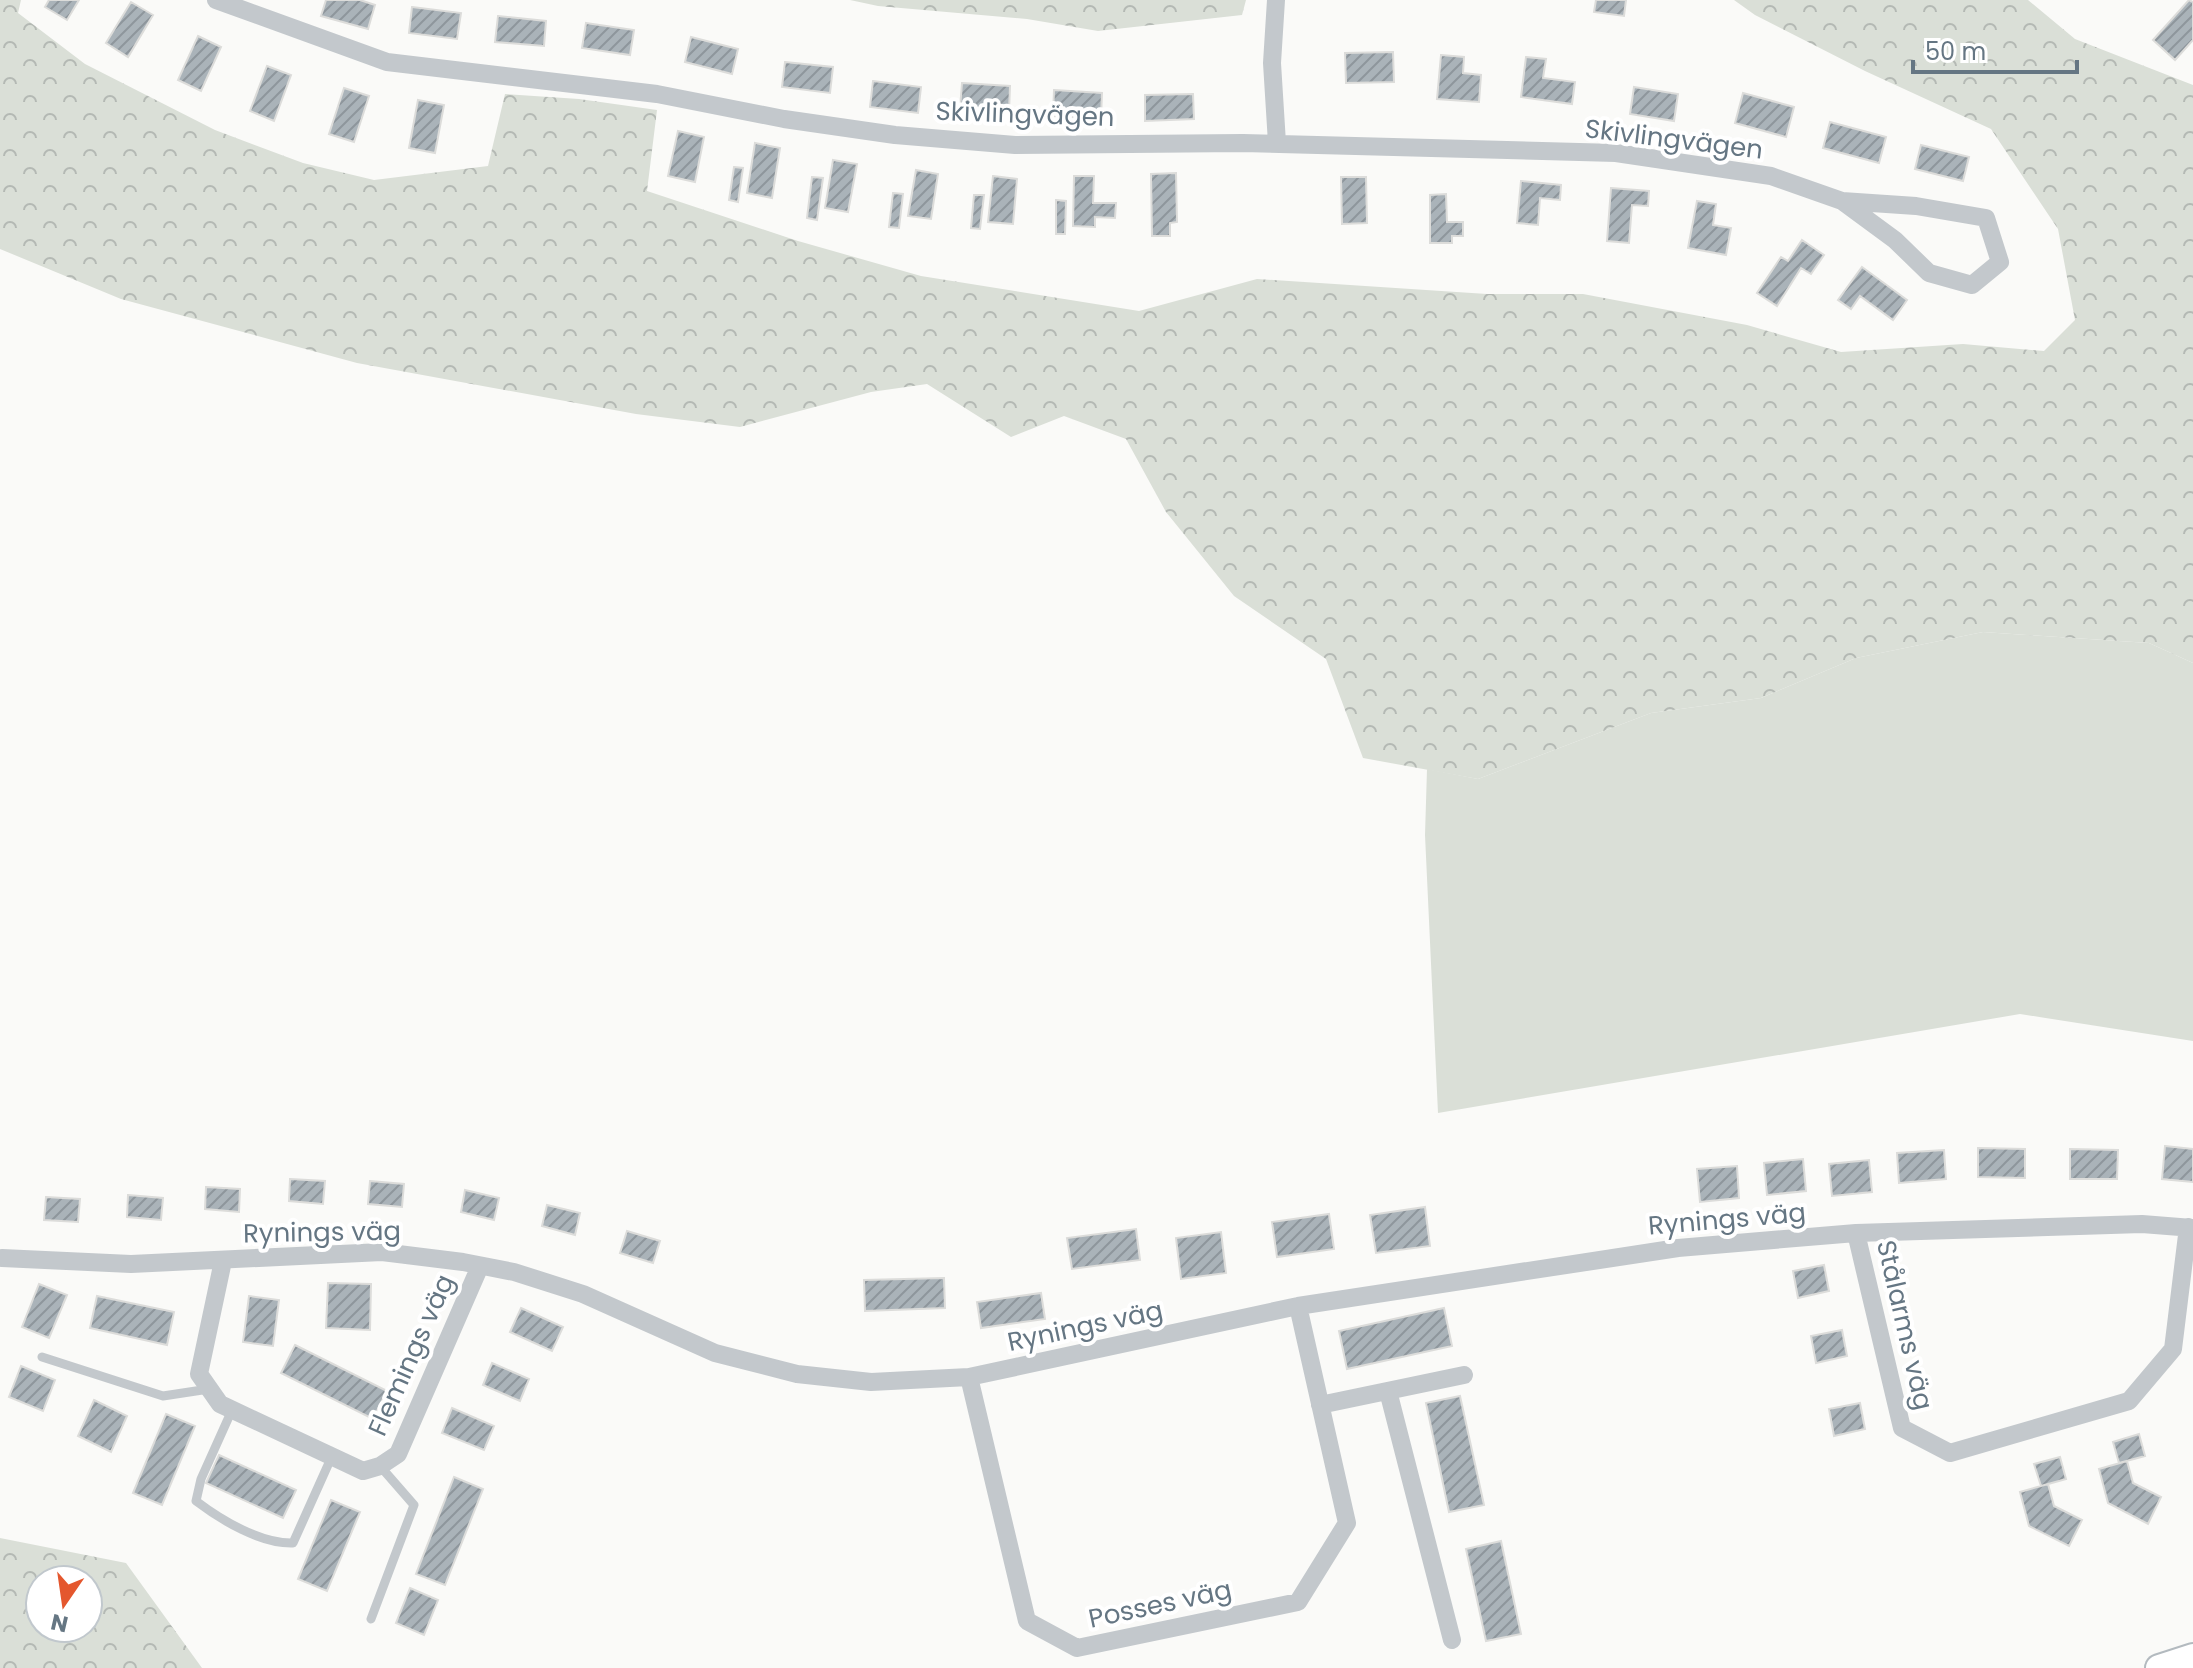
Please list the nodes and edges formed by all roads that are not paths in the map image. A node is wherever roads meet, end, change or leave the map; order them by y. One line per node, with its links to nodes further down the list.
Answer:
1 (216, 0): 3 (street, Skivlingvägen)
2 (1276, 0): 3 (street)
3 (1277, 143): 4 (street, Skivlingvägen)
4 (1842, 201): 4 (street, Skivlingvägen)
5 (2191, 1228): 6 (street, Rynings väg); 6 (street, Stålarms väg)
6 (1856, 1233): 10 (street, Rynings väg)
7 (2, 1258): 8 (street, Rynings väg)
8 (223, 1261): 9 (street, Rynings väg); 14 (street)
9 (480, 1266): 13 (street, Rynings väg); 19 (street, Flemings väg)
10 (1298, 1306): 13 (street, Rynings väg); 16 (street, Posses väg)
11 (42, 1357): 14 (lane)
12 (1464, 1375): 15 (street)
13 (969, 1377): 16 (street, Posses väg)
14 (209, 1389): 17 (street, Flemings väg)
15 (1388, 1391): 16 (street); 21 (street)
16 (1320, 1405)
17 (232, 1410): 18 (street, Flemings väg); 18 (lane)
18 (332, 1456): 19 (street, Flemings väg)
19 (380, 1466): 20 (lane)
20 (371, 1619)
21 (1452, 1640)
22 (2193, 1657): 23 (main road)
23 (2159, 1668)

